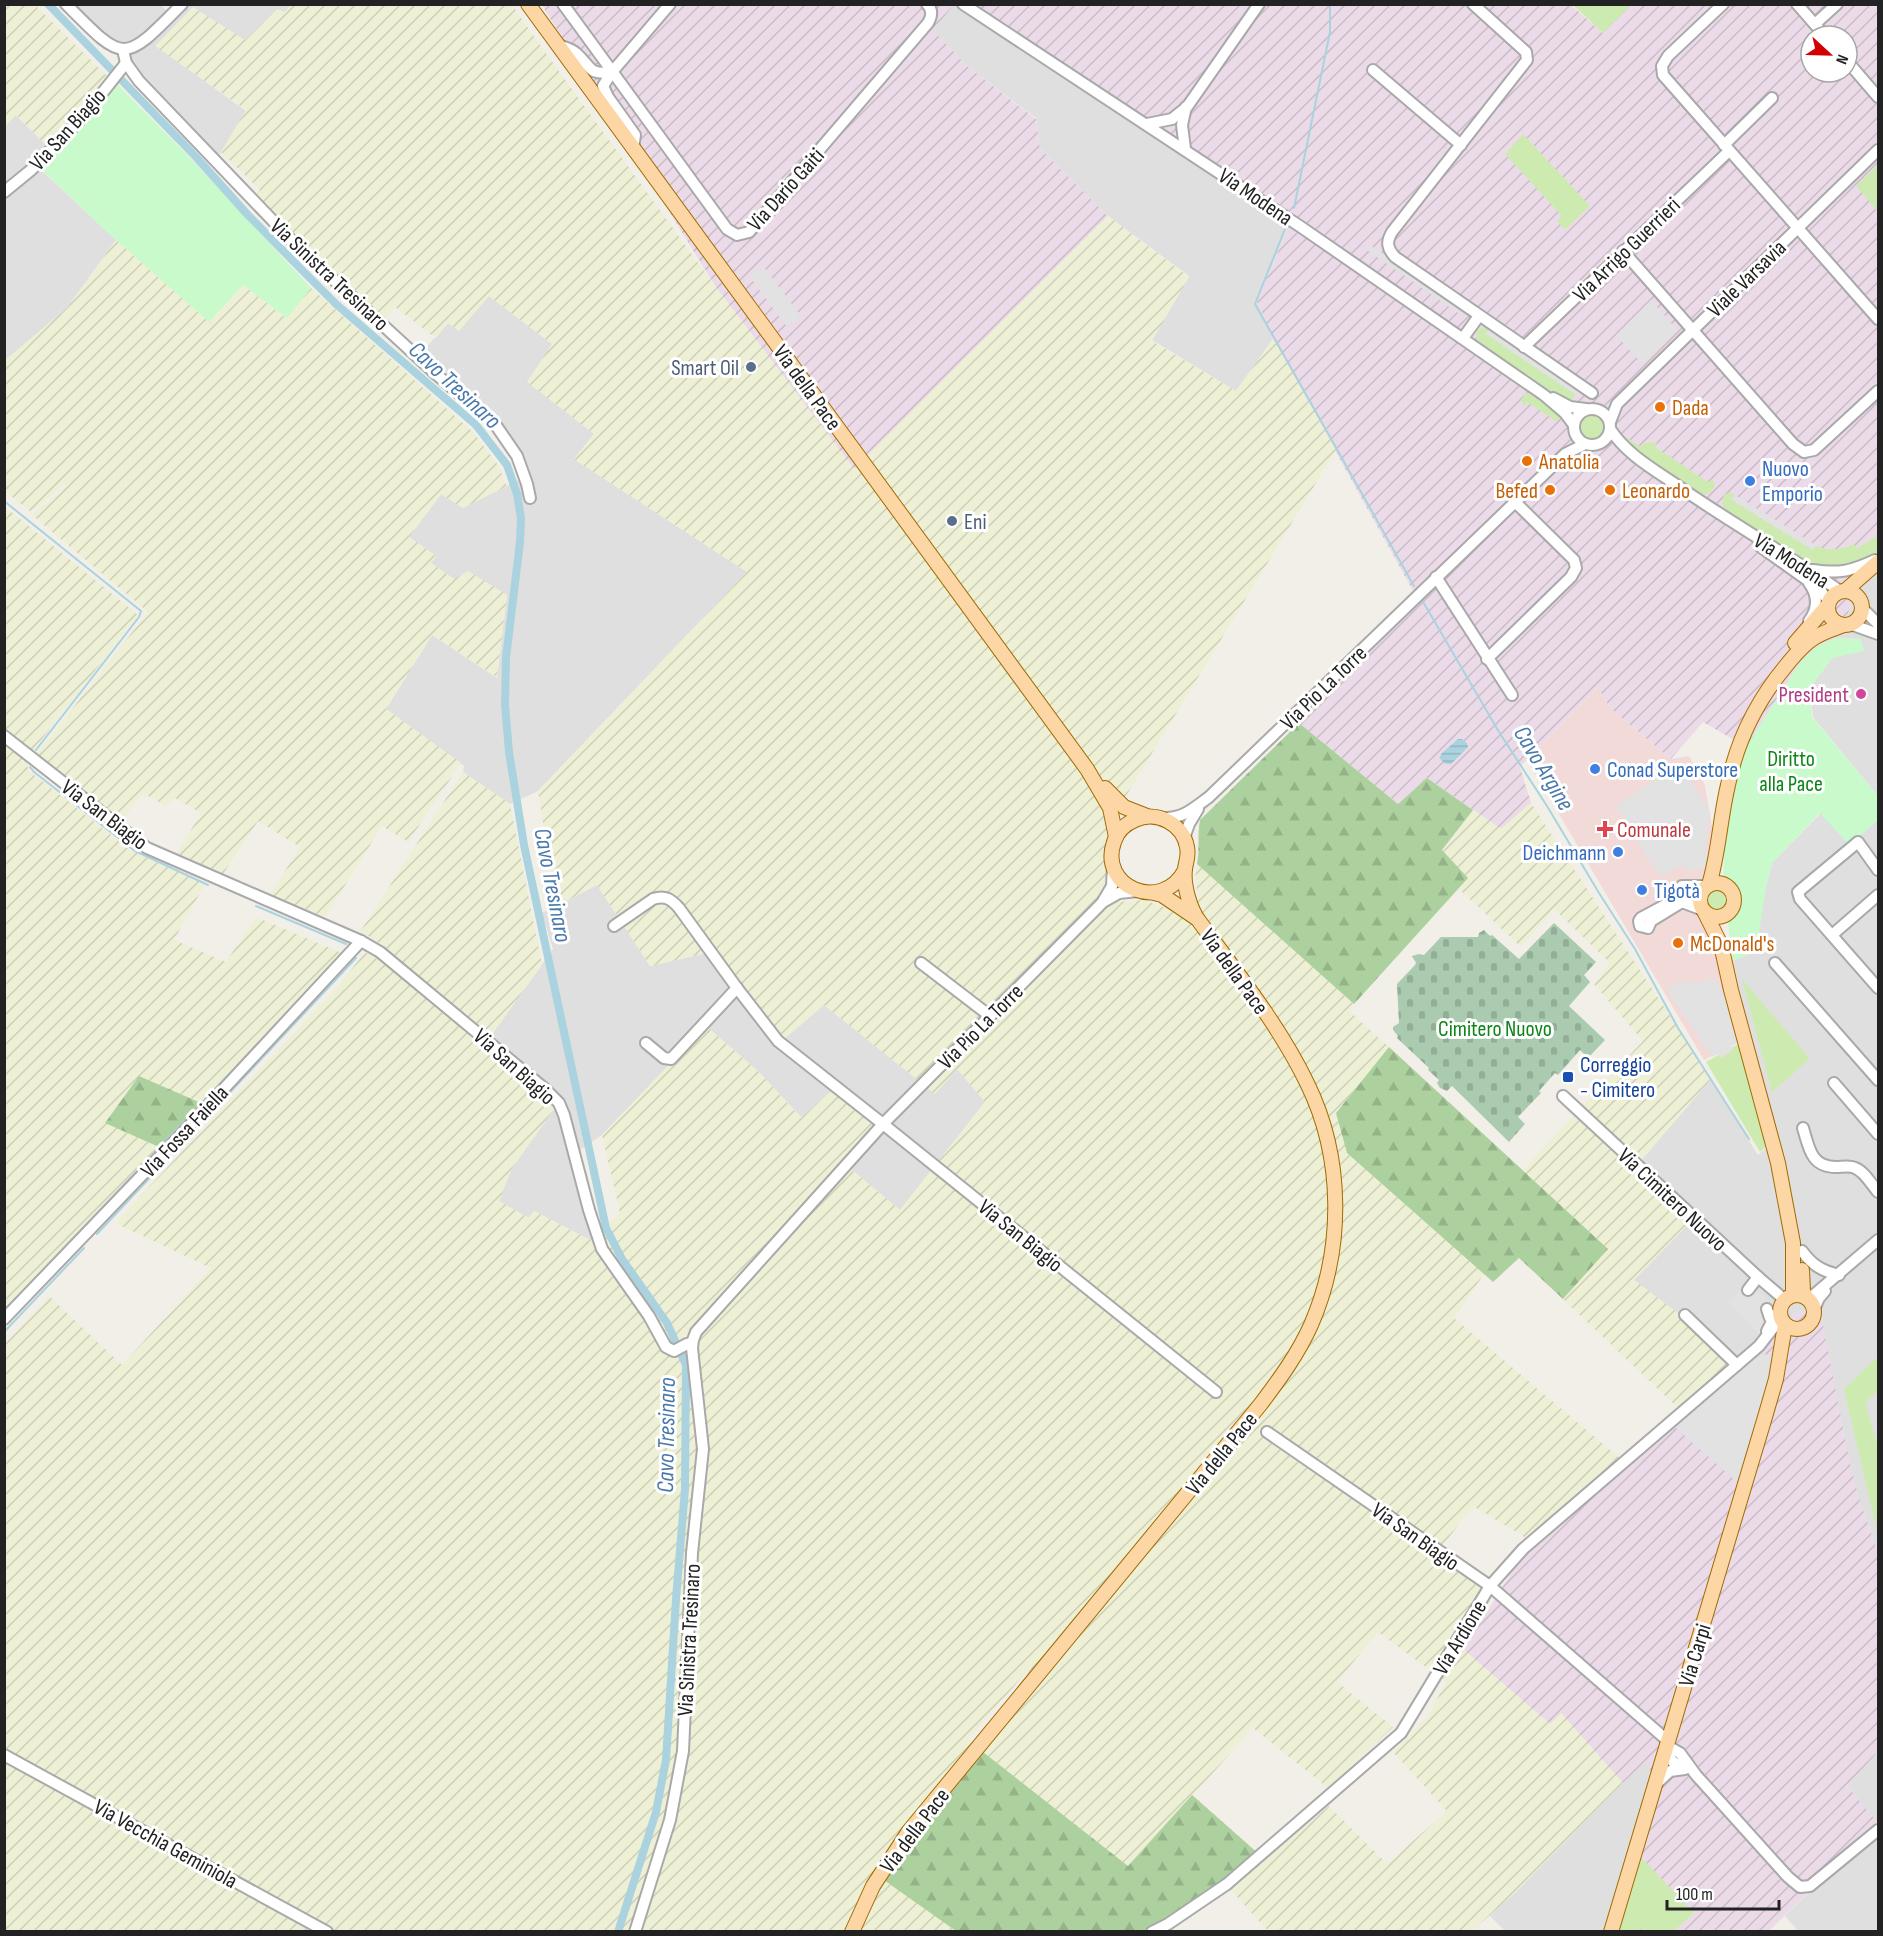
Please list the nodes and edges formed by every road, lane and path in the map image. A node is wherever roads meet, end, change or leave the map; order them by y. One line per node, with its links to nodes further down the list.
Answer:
1 (66, 4): 15 (street)
2 (182, 4): 15 (street)
3 (530, 4): 14 (main road, Via della Pace)
4 (563, 4): 18 (street, Via Dario Gaiti)
5 (669, 4): 18 (street)
6 (927, 4): 18 (street, Via Dario Gaiti)
7 (963, 4): 23 (street, Via Modena)
8 (1259, 4): 22 (street)
9 (1473, 4): 25 (street)
10 (1723, 4): 27 (street)
11 (1797, 4): 13 (street)
12 (1837, 4): 13 (street)
13 (1815, 24)
14 (557, 44): 18 (street); 26 (main road, Via della Pace)
15 (123, 50): 16 (street, Via Sinistra Tresinaro)
16 (123, 66): 30 (street, Via San Biagio); 50 (street, Via Sinistra Tresinaro)
17 (1373, 70): 25 (street)
18 (612, 72): 26 (street)
19 (1859, 75): 20 (street)
20 (1878, 97)
21 (1772, 98): 27 (street, Via Arrigo Guerrieri)
22 (1177, 122): 23 (street); 24 (street); 28 (street)
23 (1147, 124): 24 (street, Via Modena)
24 (1166, 136): 28 (street, Via Modena)
25 (1461, 145): 33 (street)
26 (633, 148): 67 (main road, Via della Pace)
27 (1726, 148): 31 (street); 32 (street, Via Arrigo Guerrieri)
28 (1185, 149): 36 (street, Via Modena)
29 (1877, 149): 31 (street, Viale Varsavia)
30 (4, 192)
31 (1798, 228): 34 (street); 35 (street, Viale Varsavia)
32 (1623, 251): 35 (street); 37 (street, Via Arrigo Guerrieri)
33 (1479, 316): 36 (street); 37 (street)
34 (1878, 319)
35 (1694, 330): 38 (street); 41 (street, Viale Varsavia)
36 (1463, 338): 40 (street, Via Modena)
37 (1524, 347): 39 (street)
38 (1878, 391)
39 (1592, 393)
40 (1544, 395): 42 (street, Via Modena); 45 (street, Via Modena)
41 (1617, 404): 43 (street, Viale Varsavia); 44 (street, Viale Varsavia)
42 (1586, 409): 43 (street); 45 (street)
43 (1600, 410): 44 (street)
44 (1610, 426): 46 (street); 48 (street, Via Modena)
45 (1574, 428): 47 (street); 49 (street, Via Pio La Torre)
46 (1600, 443): 47 (street); 48 (street, Via Modena)
47 (1585, 444): 49 (street, Via Pio La Torre)
48 (1626, 450): 54 (street, Via Modena)
49 (1565, 454): 51 (street, Via Pio La Torre)
50 (530, 498)
51 (1515, 502): 55 (street, Via Pio La Torre); 63 (street)
52 (1878, 560): 54 (street); 56 (main road)
53 (1878, 569): 57 (main road)
54 (1807, 574): 56 (street, Via Modena); 58 (street, Via Modena); 62 (street, Via Modena)
55 (1436, 577): 63 (street); 68 (street, Via Pio La Torre)
56 (1843, 590): 57 (main road); 58 (main road)
57 (1861, 603): 59 (street); 60 (main road)
58 (1828, 604): 60 (main road); 62 (main road)
59 (1878, 624)
60 (1847, 625): 61 (street); 64 (main road)
61 (1878, 634)
62 (1792, 647): 64 (main road)
63 (1488, 659): 65 (street)
64 (1768, 688): 73 (main road)
65 (1512, 695)
66 (4, 736): 88 (street, Via San Biagio)
67 (1087, 769): 69 (main road, Via della Pace); 71 (main road, Via della Pace)
68 (1209, 796): 70 (street, Via Pio La Torre); 72 (street, Via Pio La Torre)
69 (1147, 816): 70 (main road); 71 (main road)
70 (1162, 818): 72 (main road)
71 (1116, 837): 74 (main road)
72 (1184, 838): 75 (main road)
73 (1717, 852): 77 (main road); 78 (main road)
74 (1113, 866): 79 (main road); 82 (street, Via Pio La Torre)
75 (1185, 870): 80 (main road); 85 (main road, Via della Pace)
76 (1878, 870): 87 (street)
77 (1708, 885): 78 (main road); 83 (main road); 83 (street)
78 (1729, 887): 84 (main road)
79 (1138, 891): 80 (main road); 82 (street, Via Pio La Torre)
80 (1154, 893): 85 (main road, Via della Pace)
81 (1878, 895): 87 (street)
82 (1102, 903): 94 (street, Via Pio La Torre)
83 (1704, 912): 84 (main road); 89 (main road)
84 (1728, 914): 89 (main road)
85 (1196, 918): 129 (main road, Via della Pace)
86 (614, 926): 92 (street, Via San Biagio)
87 (1832, 935): 93 (street)
88 (361, 941): 111 (street, Via Fossa Faiella); 113 (street, Via San Biagio)
89 (1721, 945): 102 (main road)
90 (921, 963): 94 (street)
91 (1775, 963): 96 (street)
92 (737, 988): 95 (street); 99 (street, Via San Biagio)
93 (1878, 988)
94 (990, 1016): 99 (street, Via Pio La Torre)
95 (646, 1043)
96 (1878, 1080)
97 (1834, 1083): 101 (street)
98 (1563, 1096): 107 (street, Via Cimitero Nuovo)
99 (883, 1124): 113 (street); 116 (street, Via San Biagio)
100 (1803, 1128): 103 (street)
101 (1878, 1134)
102 (1778, 1163): 105 (main road); 109 (main road)
103 (1878, 1192)
104 (1878, 1240): 106 (street, Via Ardione)
105 (1802, 1251): 106 (street); 109 (main road)
106 (1839, 1275): 109 (street, Via Ardione)
107 (1758, 1277): 108 (street); 109 (street, Via Cimitero Nuovo)
108 (1748, 1290)
109 (1789, 1309): 112 (main road); 112 (main road, Via Carpi); 114 (street, Via Ardione); 115 (main road, Via Carpi)
110 (1685, 1315): 114 (street)
111 (4, 1319)
112 (1802, 1329): 115 (main road, Via Carpi)
113 (684, 1346): 128 (street, Via Sinistra Tresinaro)
114 (1737, 1365): 118 (street, Via Ardione)
115 (1776, 1379): 119 (main road, Via Carpi)
116 (1216, 1392)
117 (1267, 1432): 118 (street, Via San Biagio)
118 (1490, 1586): 120 (street, Via San Biagio); 130 (street, Via Ardione)
119 (1674, 1722): 120 (main road, Via Carpi); 121 (street)
120 (1667, 1745): 121 (street); 123 (street, Via San Biagio); 125 (main road, Via Carpi)
121 (1680, 1753): 124 (street)
122 (4, 1755): 127 (street, Via Vecchia Geminiola)
123 (1683, 1768): 124 (street, Via San Biagio); 125 (street)
124 (1696, 1775): 126 (street)
125 (1654, 1787): 131 (main road, Via Carpi)
126 (1878, 1830)
127 (327, 1932)
128 (635, 1932)
129 (852, 1932)
130 (1152, 1932)
131 (1611, 1932)

